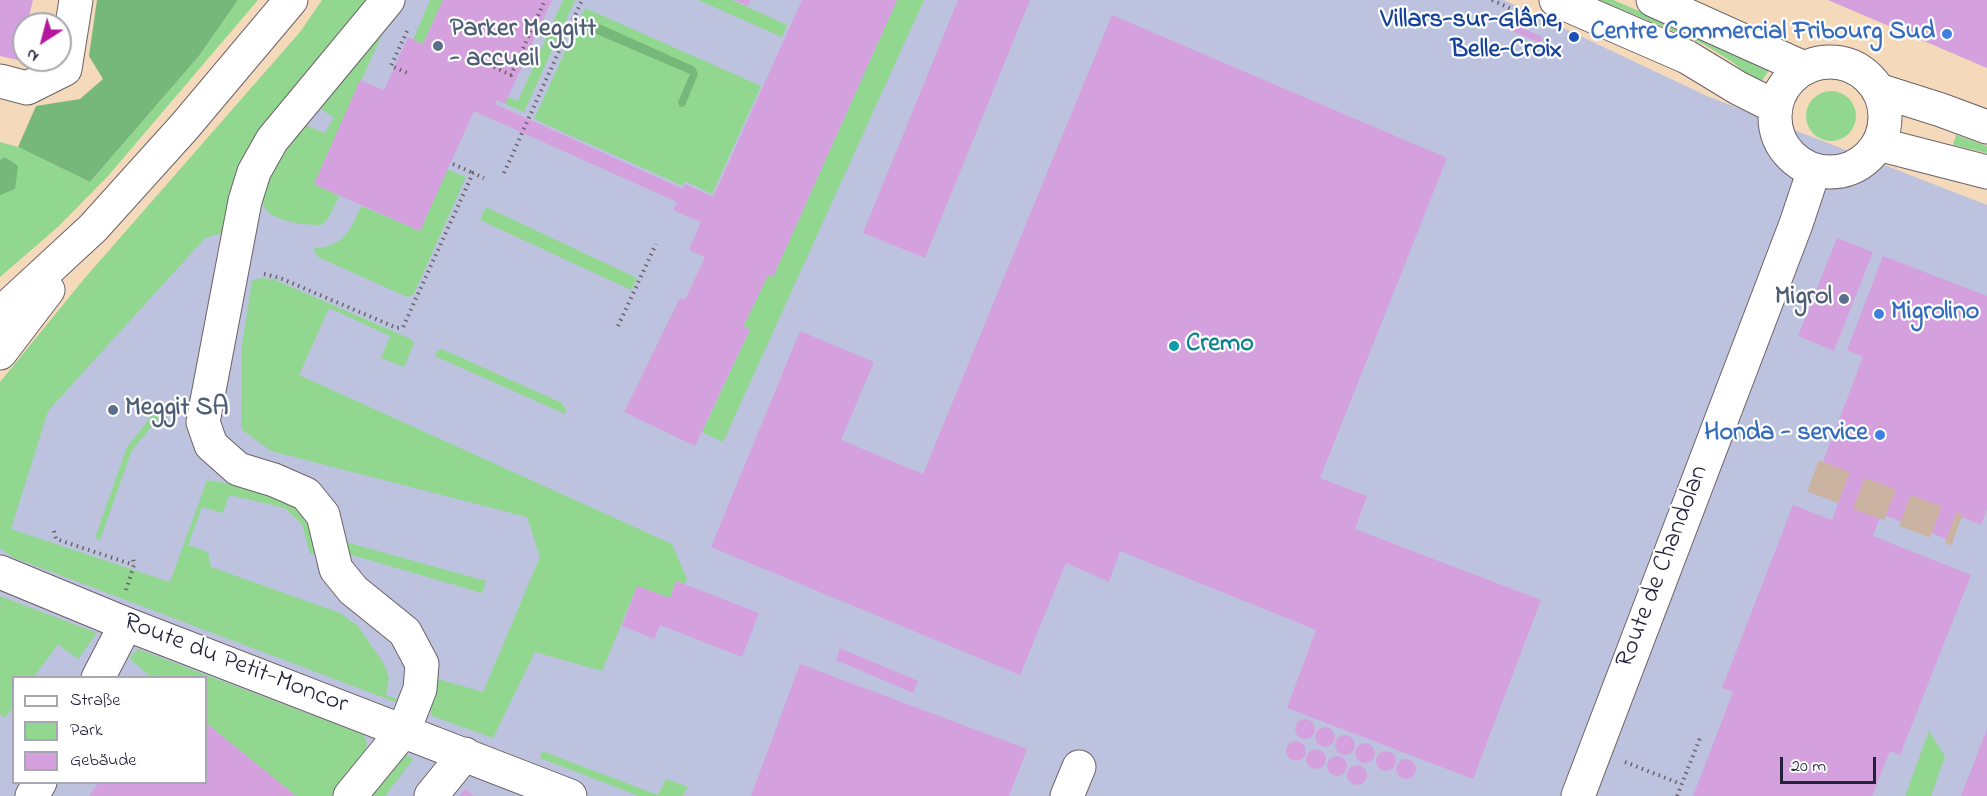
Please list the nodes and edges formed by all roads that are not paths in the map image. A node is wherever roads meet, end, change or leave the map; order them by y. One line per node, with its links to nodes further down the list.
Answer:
1 (76, 0): 7 (main road)
2 (291, 0): 14 (main road)
3 (388, 0): 20 (main road)
4 (1556, 0): 9 (main road)
5 (1653, 0): 6 (main road)
6 (1804, 68): 8 (main road); 9 (main road)
7 (0, 81)
8 (1878, 90): 10 (main road); 11 (main road)
9 (1776, 107): 12 (main road)
10 (1987, 127)
11 (1878, 144): 12 (main road); 13 (main road)
12 (1814, 170): 25 (main road, Route de Chandolan)
13 (1987, 172)
14 (93, 228): 15 (main road); 16 (main road)
15 (0, 314)
16 (0, 353)
17 (0, 572): 18 (main road, Route du Petit-Moncor)
18 (126, 624): 19 (main road); 20 (main road, Route du Petit-Moncor)
19 (99, 676)
20 (404, 730): 21 (main road, Route du Petit-Moncor); 22 (main road)
21 (465, 754): 23 (main road); 24 (main road, Route du Petit-Moncor)
22 (350, 796)
23 (431, 796)
24 (570, 796)
25 (1578, 796)

